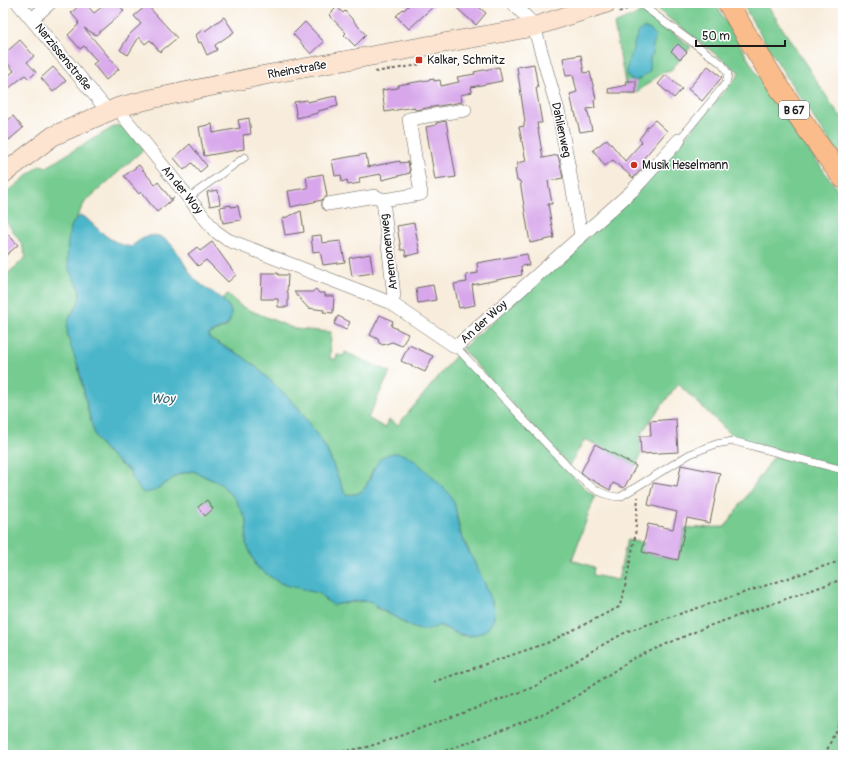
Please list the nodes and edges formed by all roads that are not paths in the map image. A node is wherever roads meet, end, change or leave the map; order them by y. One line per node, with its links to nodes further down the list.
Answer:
1 (18, 3): 7 (street, Narzissenstraße)
2 (50, 3): 7 (street)
3 (513, 3): 8 (street, Dahlienweg)
4 (607, 3): 8 (main road, Rheinstraße)
5 (639, 3): 11 (lane, An der Woy)
6 (728, 3): 14 (main road, B 67)
7 (32, 19): 9 (street, Narzissenstraße)
8 (533, 27): 9 (main road, Rheinstraße); 18 (street, Dahlienweg)
9 (113, 109): 13 (main road, Rheinstraße); 15 (street, An der Woy)
10 (465, 110): 16 (street, Anemonenweg)
11 (679, 140): 18 (street, An der Woy)
12 (245, 157): 15 (lane)
13 (3, 174)
14 (843, 178)
15 (188, 198): 19 (street, An der Woy)
16 (383, 200): 17 (street, Anemonenweg); 19 (street, Anemonenweg)
17 (328, 204)
18 (581, 235): 20 (street, An der Woy)
19 (391, 303): 20 (street, An der Woy)
20 (456, 347): 21 (lane)
21 (843, 470)

